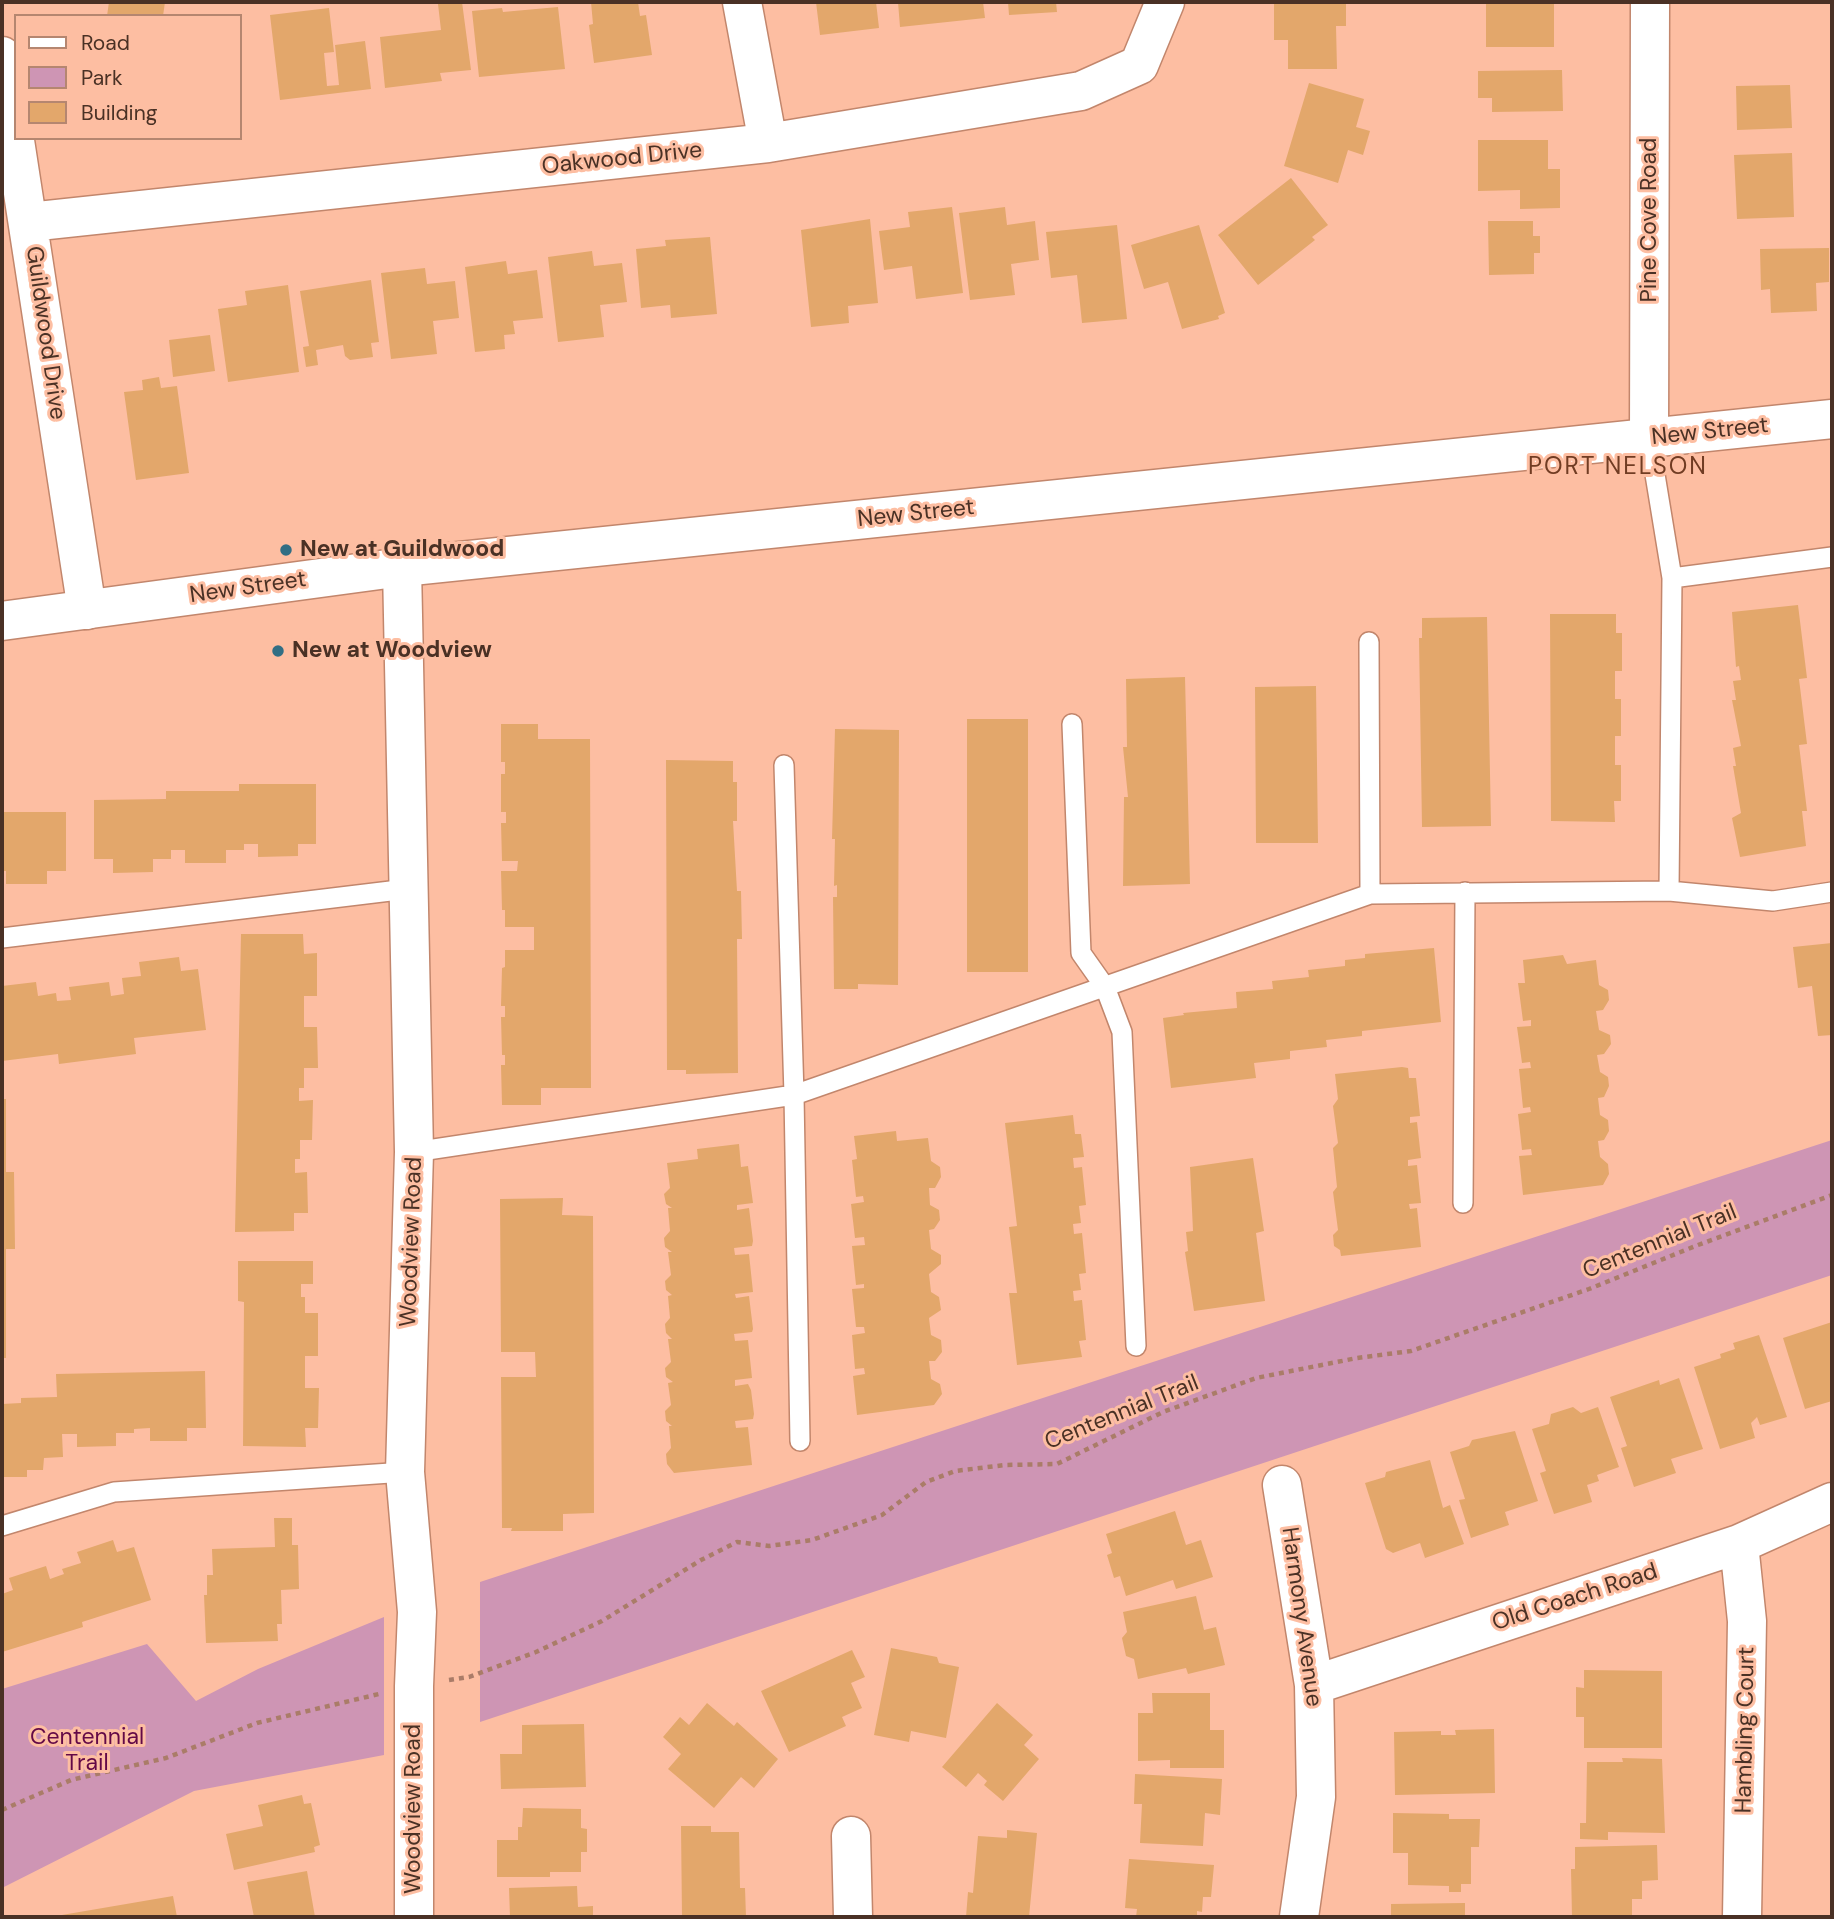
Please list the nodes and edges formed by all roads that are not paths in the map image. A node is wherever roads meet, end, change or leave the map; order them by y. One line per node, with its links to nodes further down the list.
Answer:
1 (742, 2): 7 (street)
2 (1165, 2): 7 (street, Oakwood Drive)
3 (1650, 2): 10 (street, Pine Cove Road)
4 (2, 56): 5 (street, Guildwood Drive)
5 (14, 130)
6 (16, 140): 8 (street, Guildwood Drive)
7 (768, 143): 8 (street, Oakwood Drive)
8 (29, 222): 14 (street, Guildwood Drive)
9 (1832, 419): 10 (street, New Street)
10 (1649, 438): 12 (street, New Street); 13 (lane)
11 (1832, 557): 13 (lane)
12 (402, 567): 14 (street, New Street); 19 (street, Woodview Road)
13 (1672, 578): 20 (lane)
14 (87, 610): 15 (street, New Street)
15 (2, 621)
16 (1369, 642): 23 (lane)
17 (1072, 724): 25 (lane)
18 (784, 765): 26 (lane)
19 (407, 889): 24 (lane); 27 (street, Woodview Road)
20 (1669, 891): 21 (lane); 22 (lane)
21 (1465, 892): 23 (lane); 28 (lane)
22 (1832, 892)
23 (1370, 894): 25 (lane)
24 (2, 938)
25 (1105, 987): 26 (lane); 29 (lane)
26 (794, 1095): 27 (lane); 30 (lane)
27 (414, 1152): 31 (street, Woodview Road)
28 (1463, 1203)
29 (1136, 1346)
30 (800, 1441)
31 (405, 1472): 34 (lane); 38 (street, Woodview Road)
32 (1282, 1485): 36 (street, Harmony Avenue)
33 (1832, 1502): 35 (street, Old Coach Road)
34 (2, 1526)
35 (1739, 1544): 36 (street, Old Coach Road); 41 (street, Hambling Court)
36 (1314, 1685): 40 (street, Harmony Avenue)
37 (850, 1836): 39 (street)
38 (414, 1917)
39 (853, 1917)
40 (1299, 1917)
41 (1742, 1917)

